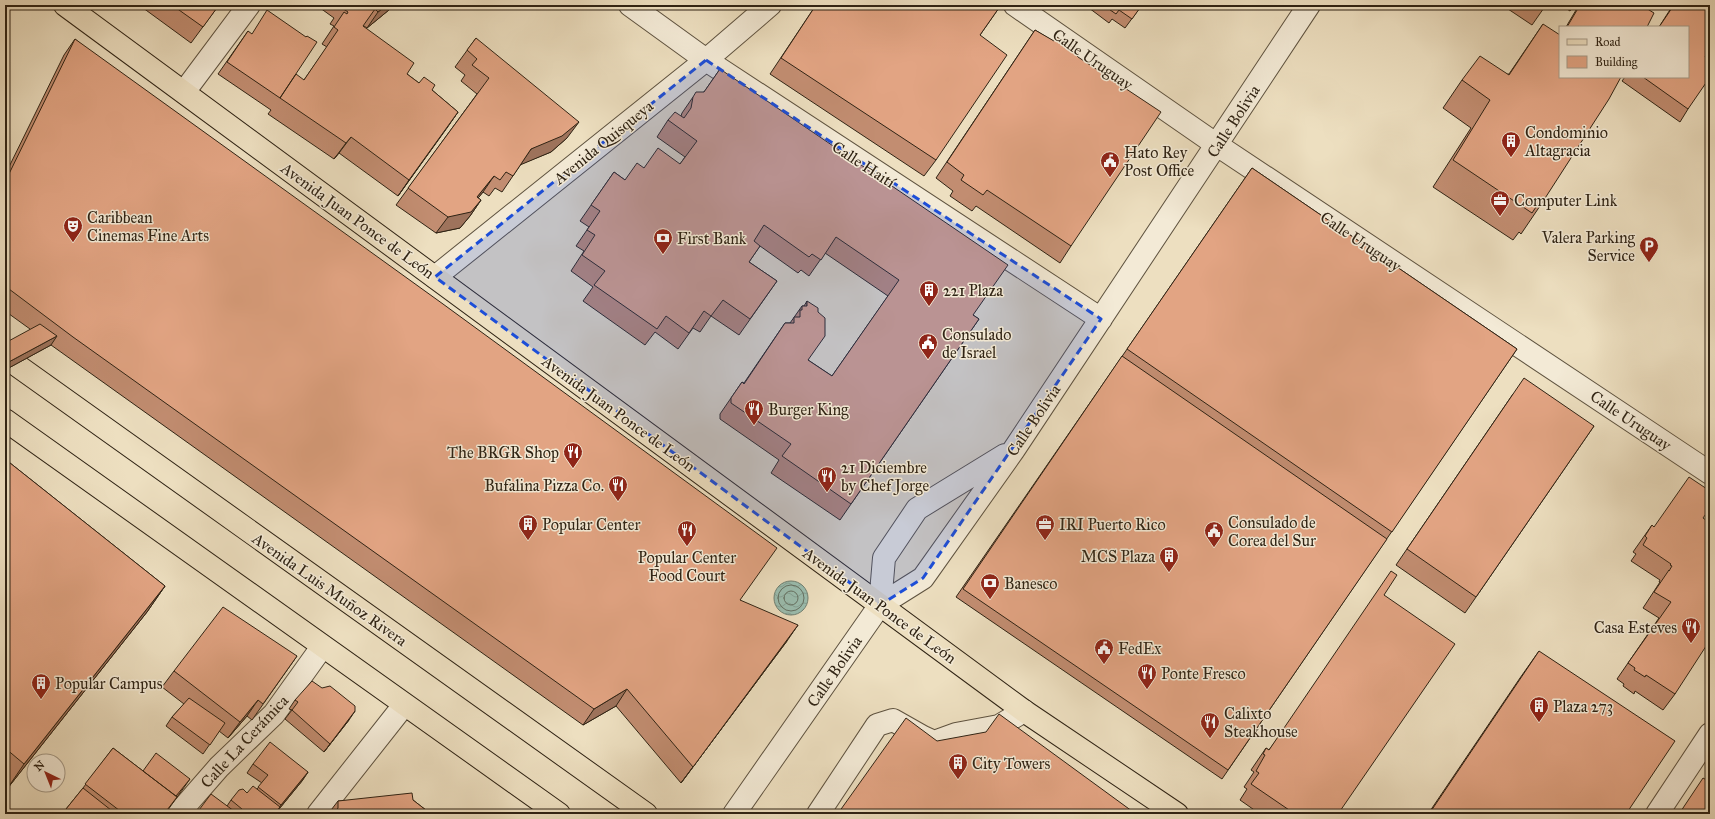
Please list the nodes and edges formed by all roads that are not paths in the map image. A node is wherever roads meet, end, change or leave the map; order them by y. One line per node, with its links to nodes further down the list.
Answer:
1 (65, 5): 8 (main road, Avenida Juan Ponce de León)
2 (249, 5): 8 (street)
3 (630, 5): 7 (street, Calle Haití)
4 (770, 5): 7 (street, Avenida Quisqueya)
5 (1015, 5): 9 (street, Calle Uruguay)
6 (1309, 5): 9 (street, Calle Bolivia)
7 (706, 60): 10 (street, Avenida Quisqueya); 11 (street, Calle Haití)
8 (184, 92): 10 (main road, Avenida Juan Ponce de León)
9 (1217, 145): 11 (street, Calle Bolivia); 15 (street, Calle Uruguay)
10 (435, 277): 16 (main road, Avenida Juan Ponce de León)
11 (1101, 319): 14 (street, Calle Bolivia)
12 (15, 364): 24 (main road, Avenida Luis Muñoz Rivera)
13 (5, 420): 17 (main road)
14 (1013, 451): 16 (street, Calle Bolivia); 16 (street)
15 (1710, 473)
16 (880, 605): 19 (main road, Avenida Juan Ponce de León); 25 (street, Calle Bolivia)
17 (322, 647): 18 (main road); 21 (street, Calle La Cerámica)
18 (404, 705): 22 (street); 23 (main road)
19 (1024, 711): 26 (street); 27 (main road, Avenida Juan Ponce de León)
20 (1710, 734): 28 (street)
21 (178, 814)
22 (318, 814)
23 (558, 814)
24 (646, 814)
25 (734, 814)
26 (818, 814)
27 (1177, 814)
28 (1657, 814)

